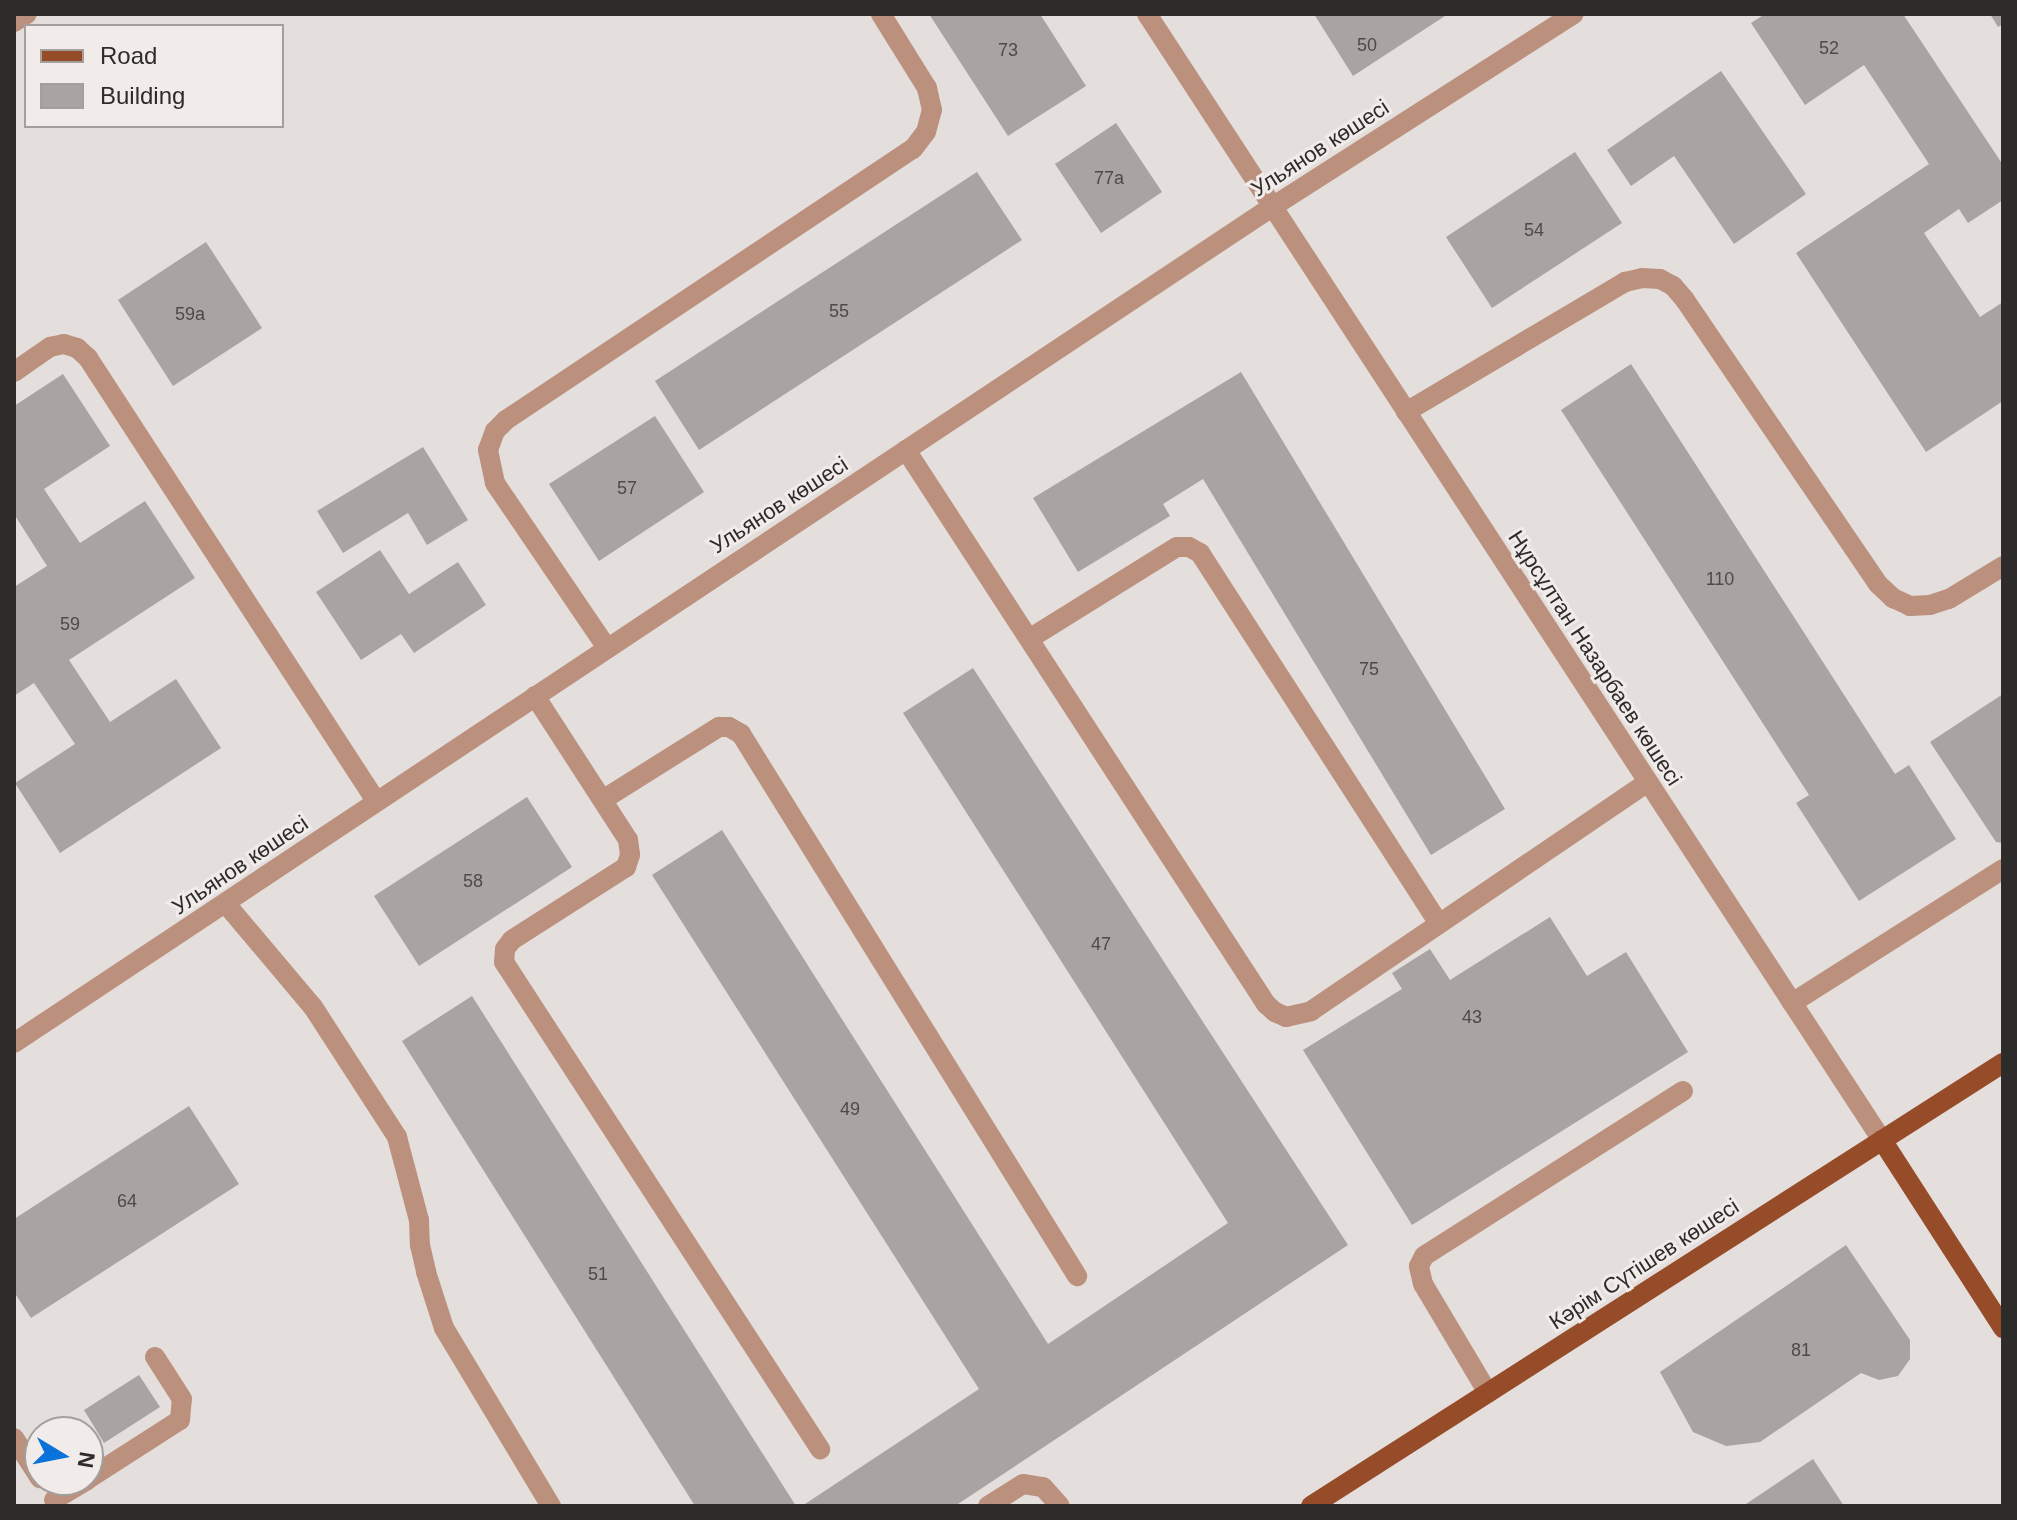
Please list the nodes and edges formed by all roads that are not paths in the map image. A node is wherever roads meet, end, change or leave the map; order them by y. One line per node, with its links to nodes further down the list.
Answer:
1 (27, 14): 5 (street)
2 (881, 14): 12 (street)
3 (1147, 14): 6 (street, Нұрсұлтан Назарбаев көшесі)
4 (1574, 14): 6 (street, Ульянов көшесі)
5 (14, 22)
6 (1272, 207): 8 (street, Нұрсұлтан Назарбаев көшесі); 9 (street, Ульянов көшесі)
7 (14, 372): 16 (street)
8 (1406, 412): 10 (street); 14 (street, Нұрсұлтан Назарбаев көшесі)
9 (906, 450): 11 (street); 12 (street, Ульянов көшесі)
10 (2003, 566)
11 (1029, 639): 19 (street); 19 (street)
12 (607, 648): 13 (street, Ульянов көшесі)
13 (535, 696): 15 (street); 16 (street, Ульянов көшесі)
14 (1648, 782): 19 (street); 20 (street, Нұрсұлтан Назарбаев көшесі)
15 (604, 799): 25 (street); 29 (street)
16 (376, 801): 18 (street, Ульянов көшесі)
17 (2003, 869): 20 (street)
18 (227, 905): 21 (street, Ульянов көшесі); 31 (street)
19 (1439, 924)
20 (1792, 1003): 24 (street, Нұрсұлтан Назарбаев көшесі)
21 (14, 1043)
22 (2003, 1063): 24 (main road, Кәрім Сүтішев көшесі)
23 (1683, 1091): 28 (street)
24 (1882, 1140): 26 (main road, Нұрсұлтан Назарбаев көшесі); 28 (main road, Кәрім Сүтішев көшесі)
25 (1077, 1276)
26 (2003, 1328)
27 (155, 1357): 30 (street)
28 (1488, 1393): 34 (main road, Кәрім Сүтішев көшесі)
29 (820, 1449)
30 (104, 1469)
31 (551, 1506)
32 (988, 1506): 33 (street)
33 (1060, 1506)
34 (1311, 1506)

